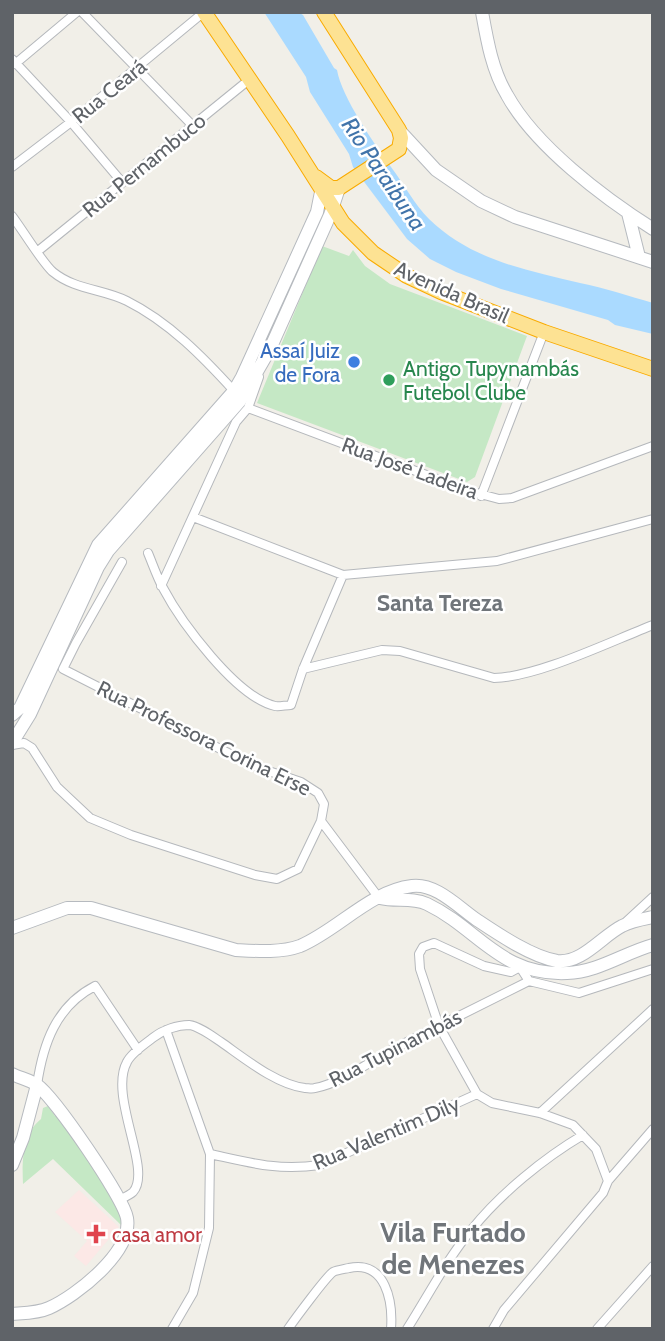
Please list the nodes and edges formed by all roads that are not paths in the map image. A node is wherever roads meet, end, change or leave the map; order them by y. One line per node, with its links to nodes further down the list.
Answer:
1 (79, 12): 5 (street); 6 (street)
2 (204, 12): 6 (street, Rua Ceará); 7 (highway, Avenida Brasil)
3 (324, 12): 10 (highway)
4 (482, 12): 19 (main road)
5 (14, 63): 8 (street)
6 (137, 68): 8 (street, Rua Ceará); 9 (street)
7 (250, 79): 9 (street, Rua Pernambuco); 14 (highway, Avenida Brasil)
8 (71, 122): 13 (street, Rua Ceará); 15 (street)
9 (193, 125): 15 (street, Rua Pernambuco)
10 (399, 130): 11 (highway); 12 (main road)
11 (397, 150): 12 (main road); 16 (highway)
12 (419, 153): 24 (main road)
13 (12, 167)
14 (312, 173): 16 (highway); 17 (highway, Avenida Brasil)
15 (121, 181): 25 (street, Rua Pernambuco)
16 (343, 186): 18 (main road); 21 (highway)
17 (321, 192): 18 (highway, Avenida Brasil); 28 (main road)
18 (332, 207): 21 (highway, Avenida Brasil); 28 (main road)
19 (628, 213): 22 (main road); 23 (main road)
20 (12, 216): 25 (street)
21 (343, 223): 29 (highway, Avenida Brasil)
22 (653, 229)
23 (633, 235): 24 (main road); 26 (main road)
24 (617, 250): 26 (main road)
25 (38, 251): 31 (street)
26 (639, 257): 27 (main road)
27 (653, 262)
28 (297, 270): 31 (main road); 31 (main road)
29 (544, 332): 30 (highway, Avenida Brasil); 33 (street)
30 (653, 369)
31 (240, 400): 33 (street, Rua José Ladeira); 34 (street); 42 (main road)
32 (653, 446): 33 (street, Rua José Ladeira)
33 (481, 496)
34 (193, 517): 38 (street); 39 (street)
35 (653, 519): 38 (street)
36 (148, 553): 39 (street)
37 (122, 562): 44 (street, Rua Professora Corina Erse)
38 (343, 575): 41 (street)
39 (161, 586): 41 (street)
40 (653, 625): 41 (street)
41 (303, 669)
42 (21, 712): 43 (main road)
43 (12, 744): 44 (street)
44 (321, 821): 46 (street)
45 (653, 897): 48 (street)
46 (379, 898): 49 (main road); 50 (main road); 51 (main road)
47 (653, 918): 48 (main road)
48 (623, 925): 53 (main road)
49 (487, 926): 51 (main road); 53 (main road)
50 (12, 928)
51 (463, 928): 54 (main road)
52 (653, 945): 54 (main road)
53 (526, 949): 54 (main road)
54 (520, 967): 56 (street); 58 (street)
55 (653, 969): 56 (street)
56 (529, 981): 58 (street, Rua Tupinambás)
57 (653, 1009): 66 (street)
58 (439, 1026): 59 (street, Rua Tupinambás); 63 (street)
59 (169, 1029): 60 (street); 69 (street)
60 (138, 1050): 62 (street); 72 (street)
61 (12, 1074): 62 (main road)
62 (37, 1085): 64 (main road); 65 (main road)
63 (477, 1094): 66 (street); 69 (street, Rua Valentim Dily)
64 (53, 1102): 65 (main road); 72 (main road)
65 (32, 1108): 70 (main road)
66 (540, 1113): 68 (street)
67 (653, 1129): 71 (street)
68 (583, 1135): 71 (street); 78 (street)
69 (210, 1154): 75 (street)
70 (12, 1165)
71 (608, 1181): 79 (street)
72 (120, 1200): 74 (main road)
73 (653, 1266): 80 (street)
74 (12, 1314)
75 (172, 1329)
76 (288, 1329): 77 (street)
77 (391, 1329)
78 (407, 1329)
79 (494, 1329)
80 (597, 1329)

